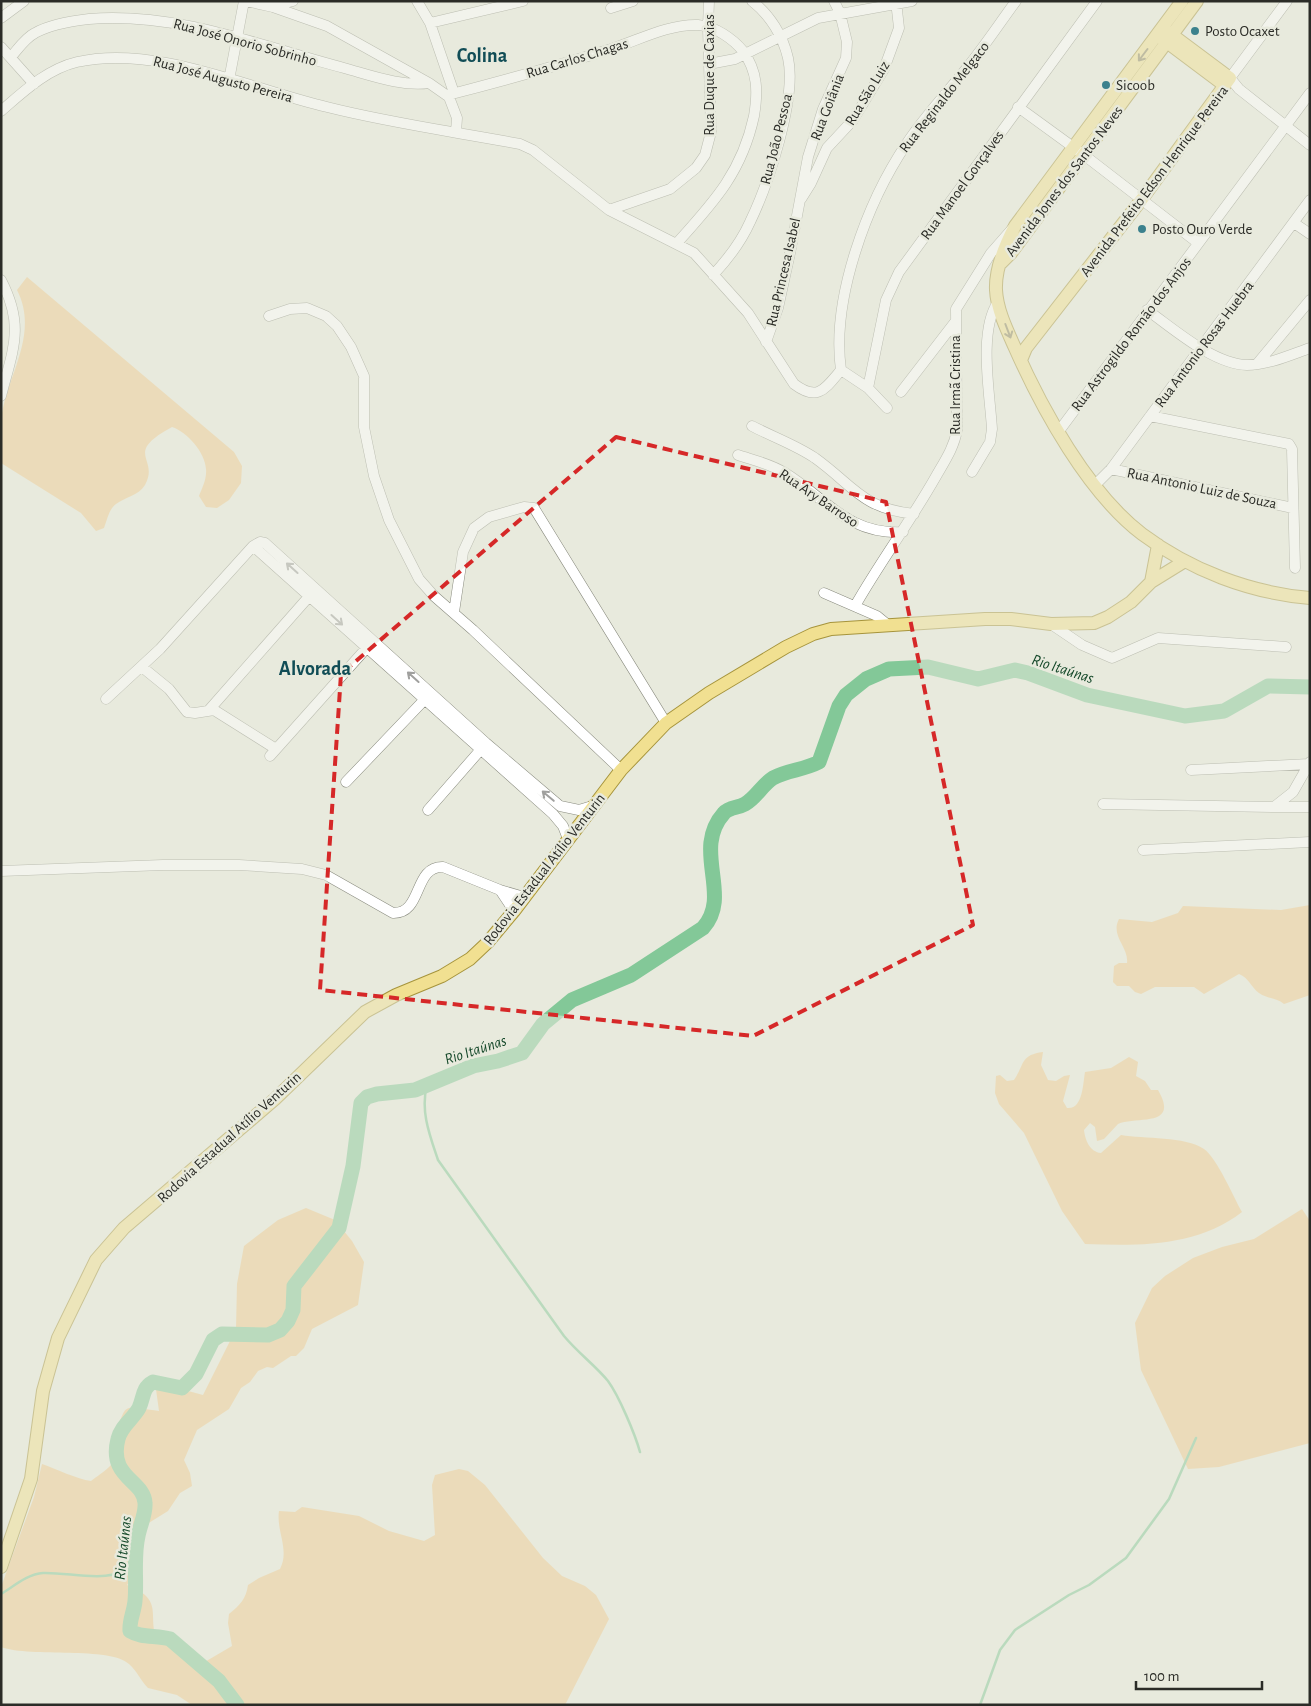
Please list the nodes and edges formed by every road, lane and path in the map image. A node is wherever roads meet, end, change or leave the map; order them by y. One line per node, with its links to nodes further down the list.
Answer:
1 (24, 1): 20 (street)
2 (245, 1): 17 (street); 25 (street)
3 (293, 1): 17 (street)
4 (417, 1): 21 (street)
5 (523, 1): 21 (street)
6 (633, 1): 18 (street)
7 (709, 1): 22 (street, Rua Duque de Caxias)
8 (752, 1): 23 (street, Rua João Pessoa)
9 (834, 1): 19 (street, Rua Goiânia)
10 (912, 1): 16 (street)
11 (1016, 1): 64 (street, Rua Reginaldo Melgaco)
12 (1097, 1): 36 (street, Rua Manoel Gonçalves)
13 (1182, 1): 24 (main road, Avenida Jones dos Santos Neves)
14 (1197, 1): 24 (main road, Avenida Jones dos Santos Neves)
15 (1287, 1): 31 (street, Avenida Prefeito Edson Henrique Pereira)
16 (897, 3): 19 (street); 44 (street, Rua São Luiz)
17 (273, 7): 32 (street)
18 (611, 8)
19 (840, 13): 23 (street); 44 (street, Rua Goiânia)
20 (1, 18)
21 (430, 22): 35 (street)
22 (708, 26): 27 (street); 29 (street, Rua Duque de Caxias); 35 (street, Rua Carlos Chagas)
23 (779, 35): 27 (street); 51 (street, Rua João Pessoa)
24 (1165, 35): 31 (main road); 41 (main road, Avenida Jones dos Santos Neves)
25 (237, 38): 28 (street, Rua José Onorio Sobrinho); 30 (street); 32 (street, Rua José Onorio Sobrinho)
26 (1, 47): 28 (street)
27 (744, 54): 29 (street); 49 (street)
28 (11, 57): 33 (street)
29 (709, 64): 45 (street, Rua Duque de Caxias)
30 (229, 80): 33 (street, Rua José Augusto Pereira); 39 (street, Rua José Augusto Pereira)
31 (1227, 82): 38 (street); 42 (main road, Avenida Prefeito Edson Henrique Pereira)
32 (429, 83): 35 (street)
33 (34, 84): 37 (street, Rua José Augusto Pereira)
34 (1310, 93): 38 (street, Rua Astrogildo Romão dos Anjos)
35 (451, 94): 39 (street)
36 (1018, 107): 41 (street); 66 (street, Rua Manoel Gonçalves)
37 (1, 111)
38 (1286, 126): 40 (street); 50 (street, Rua Astrogildo Romão dos Anjos)
39 (456, 132): 45 (street, Rua José Augusto Pereira)
40 (1310, 145)
41 (1079, 151): 42 (street); 47 (main road, Avenida Jones dos Santos Neves)
42 (1142, 199): 50 (street); 58 (main road, Avenida Prefeito Edson Henrique Pereira)
43 (1310, 200): 46 (street, Rua Antonio Rosas Huebra)
44 (798, 202): 59 (street, Rua Princesa Isabel)
45 (609, 210): 49 (street, Rua José Augusto Pereira)
46 (1294, 223): 48 (street); 60 (street, Rua Antonio Rosas Huebra)
47 (1020, 229): 54 (main road, Avenida Jones dos Santos Neves); 57 (street, Rua Irmã Cristina)
48 (1310, 234)
49 (677, 243): 51 (street, Rua José Augusto Pereira)
50 (1198, 243): 55 (street, Rua Astrogildo Romão dos Anjos)
51 (713, 275): 59 (street, Rua José Augusto Pereira)
52 (1, 280): 68 (street)
53 (1310, 300): 63 (street)
54 (998, 302): 62 (main road, Avenida Jones dos Santos Neves, one-way to 62); 75 (street)
55 (1147, 310): 60 (street); 72 (street, Rua Astrogildo Romão dos Anjos)
56 (269, 316): 88 (street)
57 (955, 322): 67 (street); 78 (street, Rua Irmã Cristina)
58 (1038, 336): 62 (main road, Avenida Prefeito Edson Henrique Pereira); 65 (main road)
59 (766, 342): 64 (street, Rua José Augusto Pereira)
60 (1200, 347): 63 (street); 70 (street, Rua Antonio Rosas Huebra)
61 (1310, 348): 63 (street)
62 (1020, 360): 65 (main road, Avenida Jones dos Santos Neves)
63 (1257, 364)
64 (841, 370): 66 (street)
65 (1034, 386): 72 (main road, Avenida Jones dos Santos Neves)
66 (868, 388): 69 (street)
67 (901, 392)
68 (1, 396)
69 (888, 408)
70 (1150, 416): 74 (street, Rua Antonio Rosas Huebra); 77 (street)
71 (752, 426): 78 (street)
72 (1059, 431): 76 (main road, Avenida Jones dos Santos Neves)
73 (738, 455): 79 (street, Rua Ary Barroso)
74 (1111, 469): 76 (street, Rua Antonio Rosas Huebra); 77 (street, Rua Antonio Luiz de Souza)
75 (972, 472)
76 (1095, 485): 80 (main road, Avenida Jones dos Santos Neves)
77 (1293, 508): 82 (street)
78 (914, 514): 79 (street, Rua Irmã Cristina)
79 (903, 532): 87 (street, Rua Irmã Cristina)
80 (1158, 545): 81 (main road, Avenida Jones dos Santos Neves); 83 (main road)
81 (1185, 561): 83 (main road, Rodovia Estadual Atílio Venturin); 86 (main road, Avenida Jones dos Santos Neves)
82 (1295, 568)
83 (1151, 582): 89 (main road, Rodovia Estadual Atílio Venturin)
84 (313, 593): 91 (street); 93 (street); 96 (street)
85 (824, 594): 87 (street)
86 (1310, 598)
87 (855, 606): 90 (street)
88 (454, 612): 97 (street); 100 (street)
89 (1052, 624): 90 (main road, Rodovia Estadual Atílio Venturin); 92 (street)
90 (888, 625): 97 (main road, Rodovia Estadual Atílio Venturin)
91 (370, 644): 94 (street); 96 (street)
92 (1286, 647)
93 (142, 667): 95 (street); 96 (street)
94 (427, 696): 98 (street); 102 (street)
95 (106, 699)
96 (209, 710)
97 (666, 723): 100 (main road, Rodovia Estadual Atílio Venturin)
98 (483, 747): 104 (street, one-way to 98); 107 (street); 108 (street)
99 (1310, 763): 101 (street); 105 (street)
100 (621, 770): 104 (main road, Rodovia Estadual Atílio Venturin)
101 (1191, 770)
102 (346, 782)
103 (1103, 804): 105 (street)
104 (592, 806): 108 (main road, Rodovia Estadual Atílio Venturin)
105 (1274, 807): 106 (street)
106 (1310, 807)
107 (428, 810)
108 (568, 839): 113 (main road, Rodovia Estadual Atílio Venturin)
109 (1310, 842): 110 (street)
110 (1143, 850)
111 (1, 871): 112 (street)
112 (500, 890): 113 (street); 114 (street)
113 (524, 897): 114 (main road, Rodovia Estadual Atílio Venturin)
114 (514, 911): 115 (main road, Rodovia Estadual Atílio Venturin)
115 (1, 1567)

